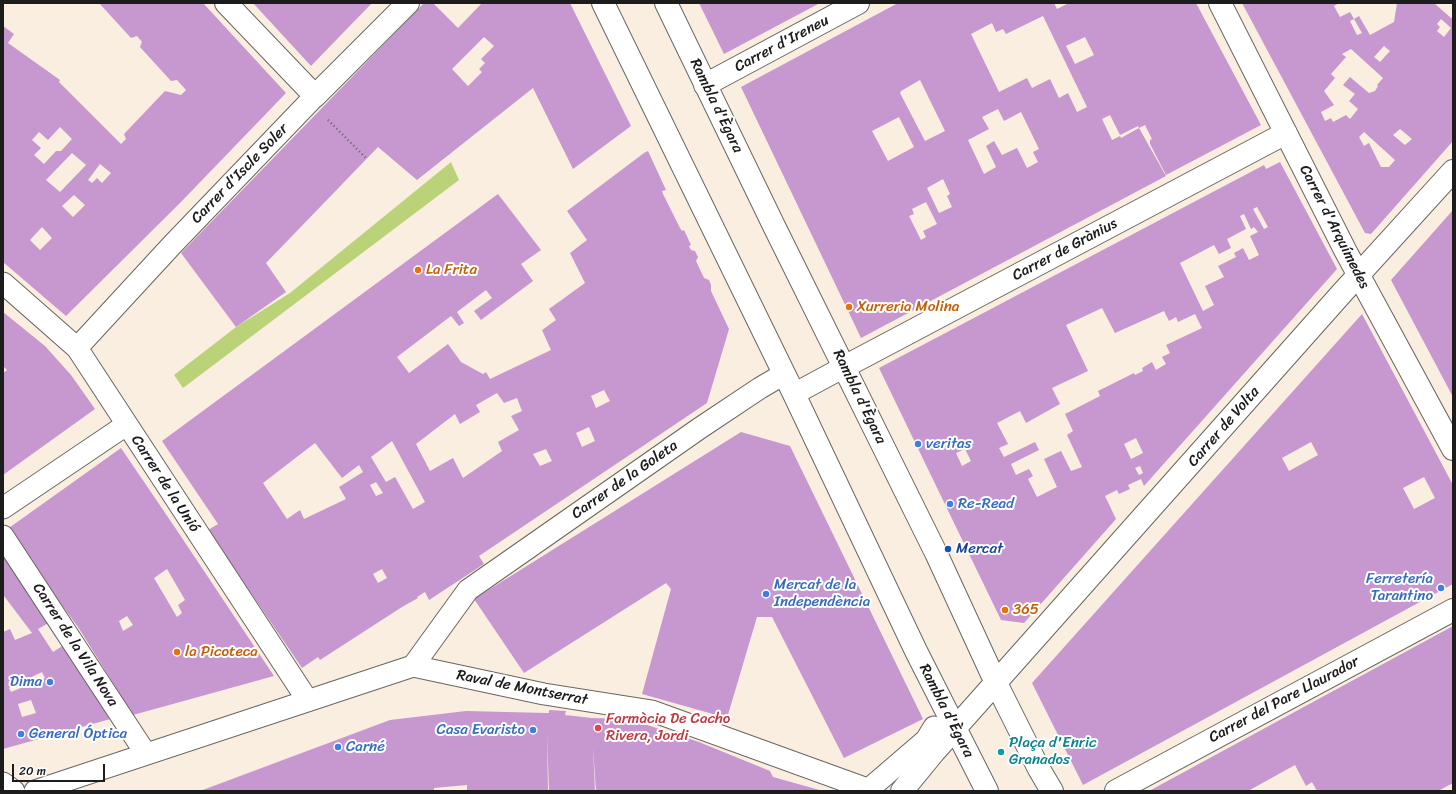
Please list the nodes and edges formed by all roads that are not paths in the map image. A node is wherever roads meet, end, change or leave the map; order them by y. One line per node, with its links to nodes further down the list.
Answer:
1 (226, 3): 8 (street)
2 (408, 3): 8 (street, Carrer d'Iscle Soler)
3 (603, 3): 15 (street, Rambla d'Ègara)
4 (666, 3): 7 (street, Rambla d'Ègara)
5 (858, 3): 7 (street, Carrer d'Ireneu)
6 (1220, 3): 9 (street, Carrer d'Arquímedes)
7 (705, 85): 14 (street, Rambla d'Ègara)
8 (315, 96): 13 (street, Carrer d'Iscle Soler)
9 (1286, 133): 11 (street, Carrer d'Arquímedes); 14 (street, Carrer de Grànius)
10 (1453, 171): 11 (street, Carrer de Volta)
11 (1359, 275): 18 (street, Carrer d'Arquímedes); 23 (street, Carrer de Volta)
12 (3, 283): 13 (street, Carrer de la Unió)
13 (77, 348): 17 (street, Carrer de la Unió)
14 (844, 367): 16 (street); 23 (street, Rambla d'Ègara)
15 (784, 374): 16 (street, Rambla d'Ègara); 22 (street, Carrer de la Goleta)
16 (794, 394): 26 (street, Rambla d'Ègara)
17 (126, 425): 19 (street); 24 (street, Carrer de la Unió)
18 (1453, 449)
19 (3, 508)
20 (3, 536): 27 (street, Carrer de la Vila Nova)
21 (1453, 610): 35 (street, Carrer del Pare Llaurador)
22 (413, 666): 24 (street); 29 (street, Raval de Montserrat)
23 (996, 682): 26 (street, Carrer de Volta); 34 (street, Rambla d'Ègara)
24 (308, 701): 27 (street)
25 (934, 727): 29 (street)
26 (955, 729): 32 (street); 33 (street, Rambla d'Ègara)
27 (146, 754): 31 (street)
28 (3, 783): 30 (street)
29 (871, 790)
30 (14, 791)
31 (35, 791)
32 (902, 791)
33 (987, 791)
34 (1052, 791)
35 (1116, 791)

